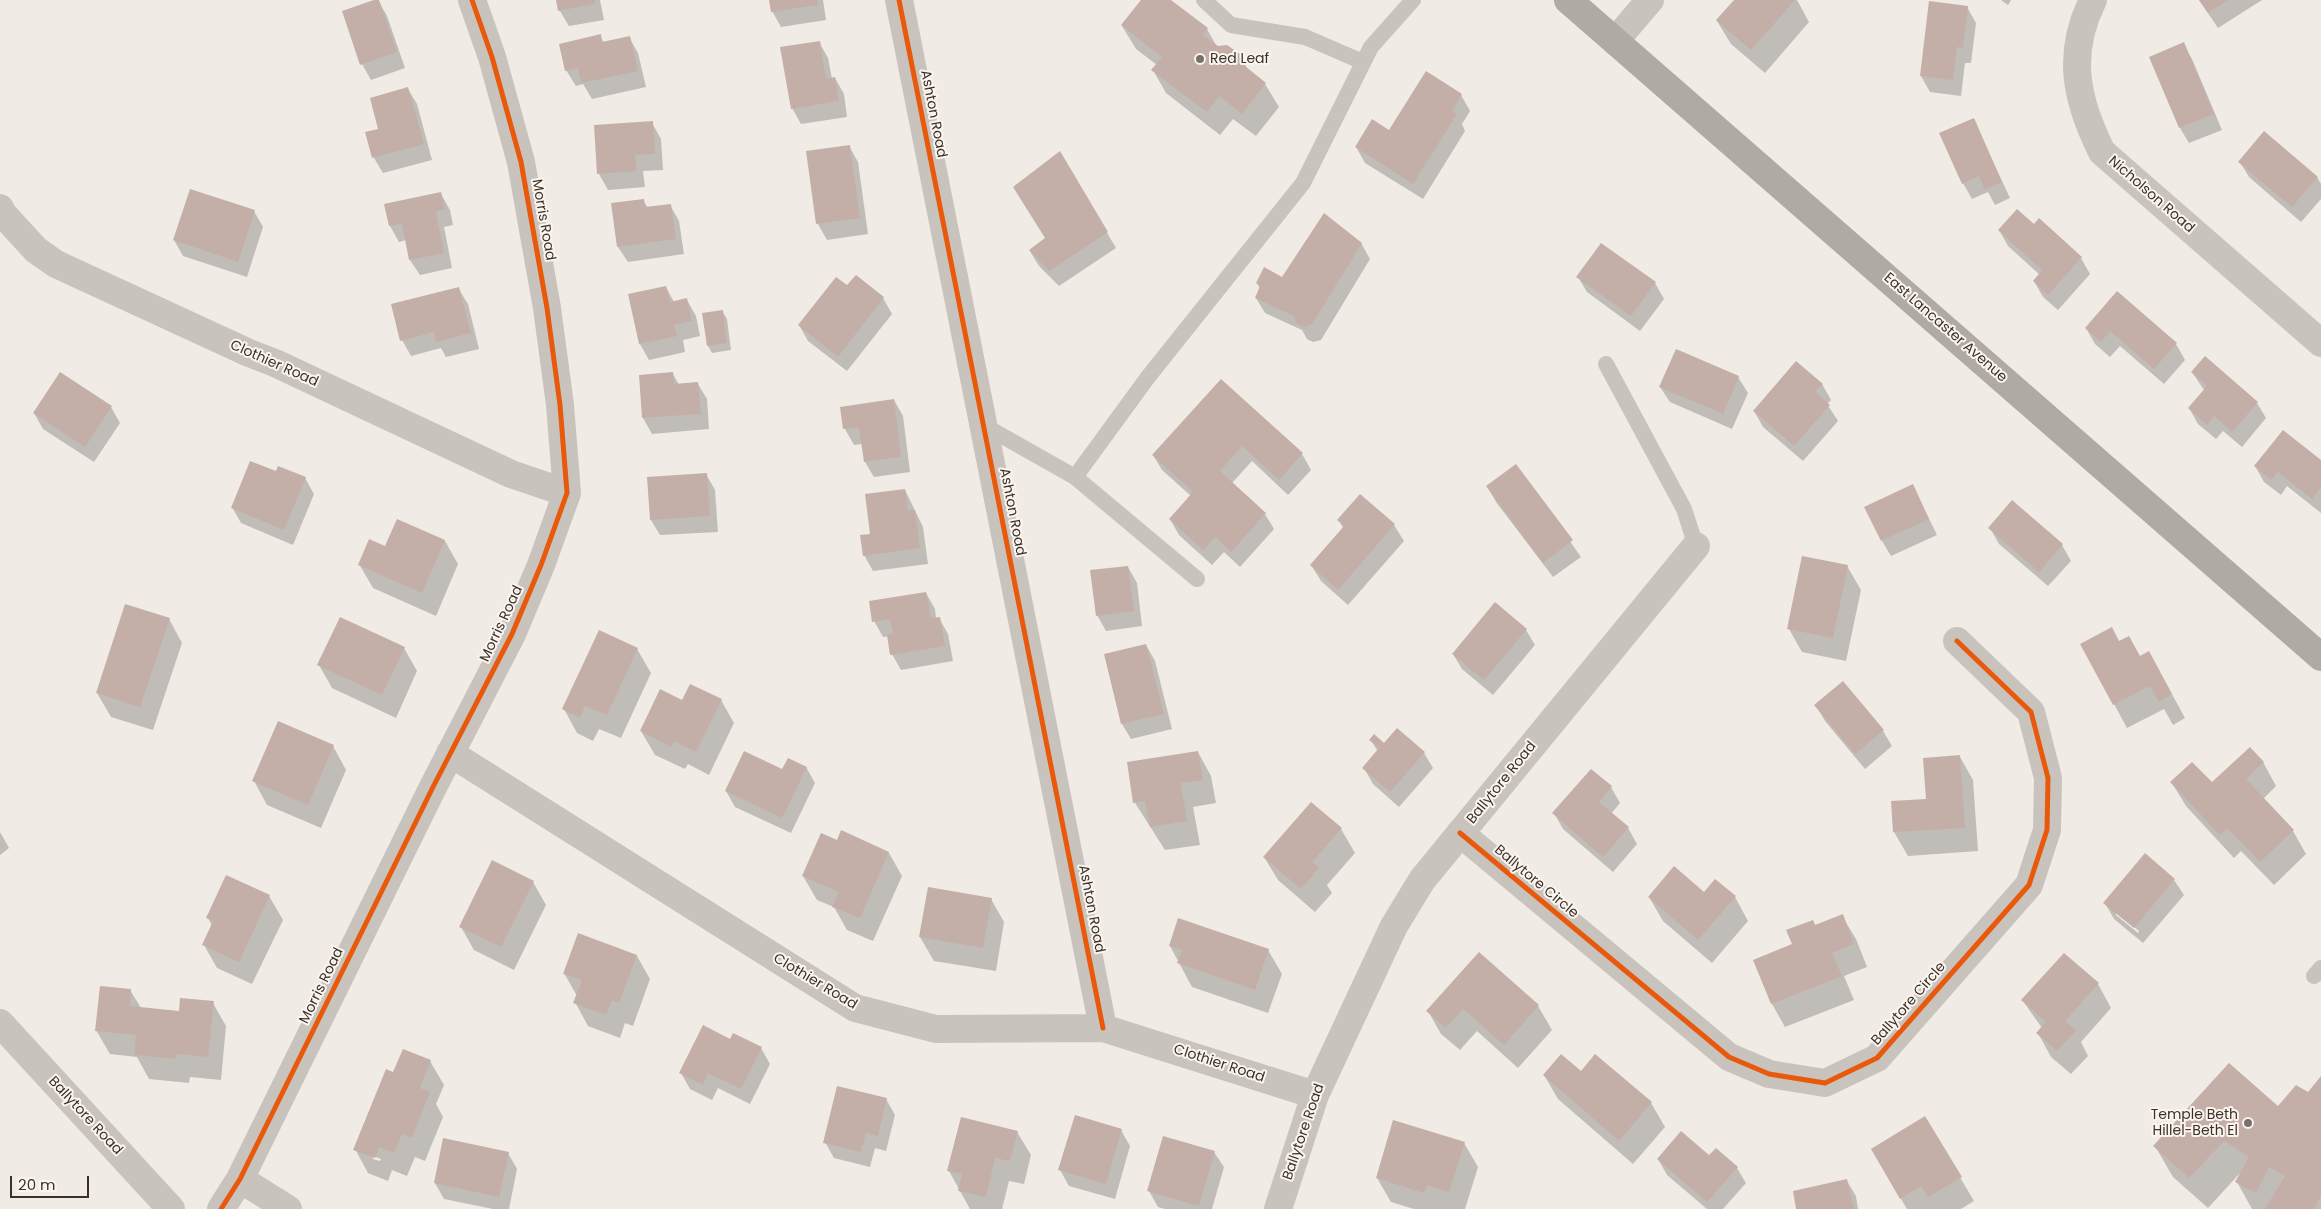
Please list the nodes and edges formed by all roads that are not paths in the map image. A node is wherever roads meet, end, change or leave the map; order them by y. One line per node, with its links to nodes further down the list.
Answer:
1 (472, 0): 15 (street, Morris Road)
2 (899, 0): 13 (street, Ashton Road)
3 (1204, 0): 9 (lane)
4 (1414, 0): 9 (lane)
5 (1568, 0): 8 (highway, East Lancaster Avenue)
6 (1650, 0): 8 (street)
7 (2093, 0): 11 (street, Nicholson Road)
8 (1615, 41): 19 (highway, East Lancaster Avenue)
9 (1363, 62): 14 (lane)
10 (0, 208): 15 (street, Clothier Road)
11 (2321, 342)
12 (1606, 364): 16 (lane)
13 (983, 425): 14 (lane); 23 (street, Ashton Road)
14 (1075, 477): 17 (lane)
15 (567, 492): 20 (street, Morris Road)
16 (1696, 546): 21 (street, Ballytore Road)
17 (1197, 579)
18 (1957, 641): 21 (street, Ballytore Circle)
19 (2321, 657)
20 (450, 753): 23 (street, Clothier Road); 25 (street, Morris Road)
21 (1460, 833): 24 (street, Ballytore Road)
22 (0, 1023): 26 (street, Ballytore Road)
23 (1103, 1028): 24 (street, Clothier Road)
24 (1315, 1095): 29 (street, Ballytore Road)
25 (240, 1179): 27 (street, Morris Road); 28 (street)
26 (171, 1209)
27 (220, 1209)
28 (288, 1209)
29 (1278, 1209)

